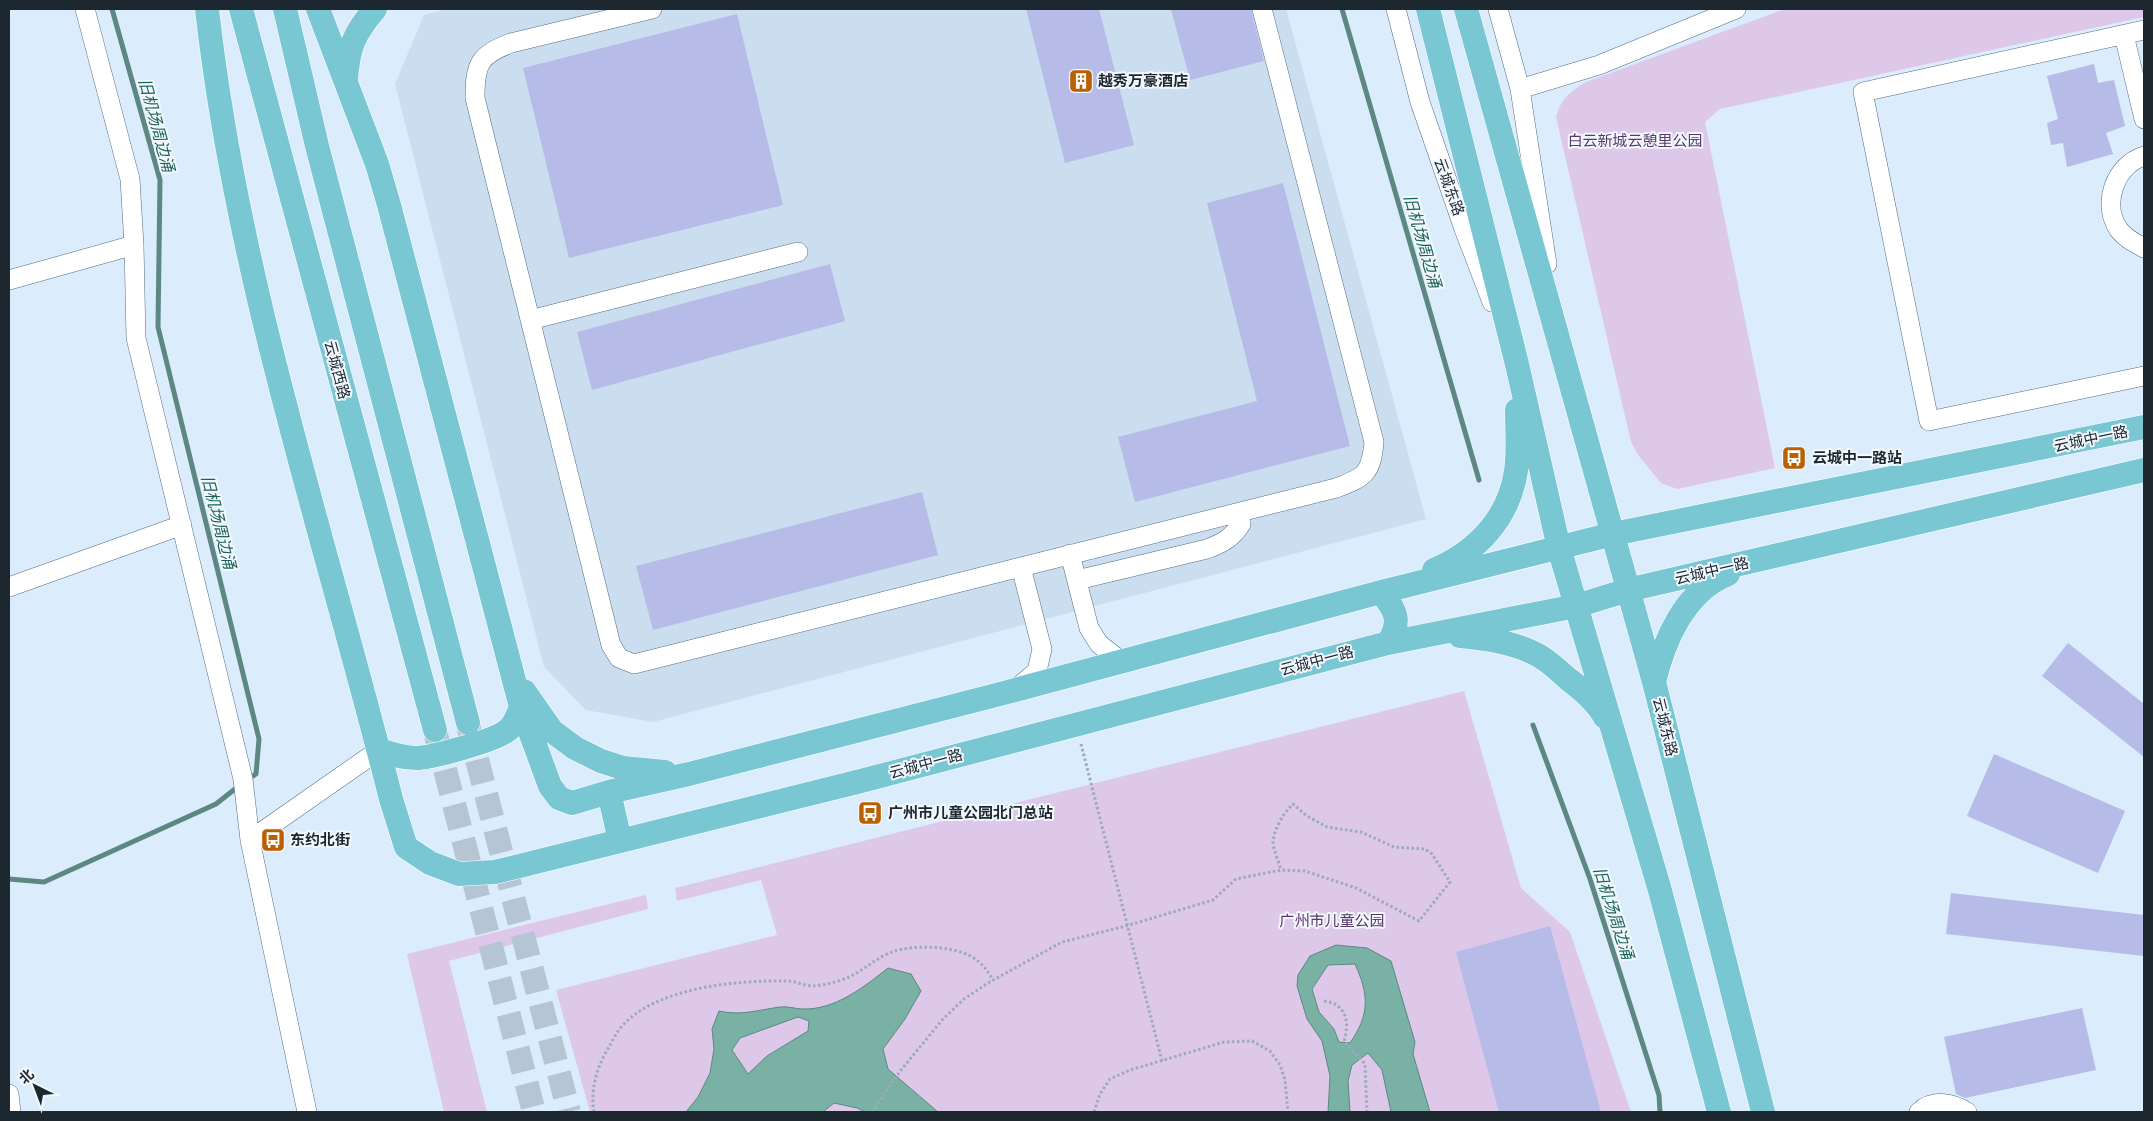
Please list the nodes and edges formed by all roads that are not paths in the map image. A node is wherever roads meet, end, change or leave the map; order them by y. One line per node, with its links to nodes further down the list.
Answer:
1 (85, 9): 20 (street)
2 (207, 9): 52 (main road, 云城中一路)
3 (241, 9): 50 (main road, 云城西路)
4 (285, 9): 49 (main road)
5 (318, 9): 16 (main road, 云城中一路)
6 (375, 9): 16 (main road)
7 (652, 9): 24 (street)
8 (1262, 9): 34 (street)
9 (1396, 9): 26 (street, 云城东路)
10 (1428, 9): 26 (main road, 云城东路)
11 (1466, 9): 25 (main road, 云城东路)
12 (1498, 9): 17 (street, 云城东路)
13 (1736, 9): 17 (street)
14 (2144, 30): 15 (street)
15 (2124, 35): 18 (street); 27 (street)
16 (346, 84): 45 (main road, 云城中一路)
17 (1520, 90): 25 (street, 云城东路)
18 (2144, 120)
19 (2144, 156): 21 (street)
20 (134, 245): 23 (street); 31 (street)
21 (2144, 248)
22 (798, 252): 24 (street)
23 (9, 280)
24 (530, 320): 36 (street)
25 (1560, 344): 32 (main road, 云城东路)
26 (1516, 360): 33 (main road, 云城东路); 40 (main road)
27 (2144, 376)
28 (2144, 427): 32 (main road, 云城中一路)
29 (2144, 470): 35 (main road, 云城中一路)
30 (1241, 524): 37 (street)
31 (182, 525): 38 (street); 55 (street)
32 (1613, 534): 33 (main road, 云城中一路); 39 (main road, 云城东路)
33 (1559, 548): 40 (main road, 云城中一路); 41 (main road, 云城东路)
34 (1070, 554): 36 (street); 37 (street)
35 (1765, 559): 39 (main road, 云城中一路); 46 (main road)
36 (1021, 567): 47 (street)
37 (1077, 580): 44 (street)
38 (9, 587)
39 (1628, 590): 41 (main road, 云城中一路); 46 (main road, 云城东路)
40 (1382, 592): 43 (main road); 44 (main road, 云城中一路)
41 (1576, 606): 42 (main road, 云城中一路); 51 (main road, 云城东路)
42 (1441, 633): 43 (main road, 云城中一路); 51 (main road)
43 (1388, 643): 56 (main road, 云城中一路)
44 (1121, 661): 47 (main road, 云城中一路)
45 (511, 671): 48 (main road, 云城中一路); 53 (main road)
46 (1654, 682): 61 (main road, 云城东路)
47 (1015, 690): 53 (main road, 云城中一路)
48 (522, 707): 52 (main road); 54 (main road, 云城中一路)
49 (468, 723)
50 (435, 730)
51 (1614, 733): 60 (main road, 云城东路)
52 (379, 750): 55 (street); 56 (main road, 云城中一路)
53 (689, 774): 54 (main road, 云城中一路)
54 (609, 792): 56 (main road)
55 (250, 840): 59 (street)
56 (620, 841)
57 (9, 1094): 58 (street)
58 (11, 1112)
59 (307, 1112)
60 (1719, 1112)
61 (1763, 1112)
62 (1920, 1112): 63 (street)
63 (1967, 1112)

